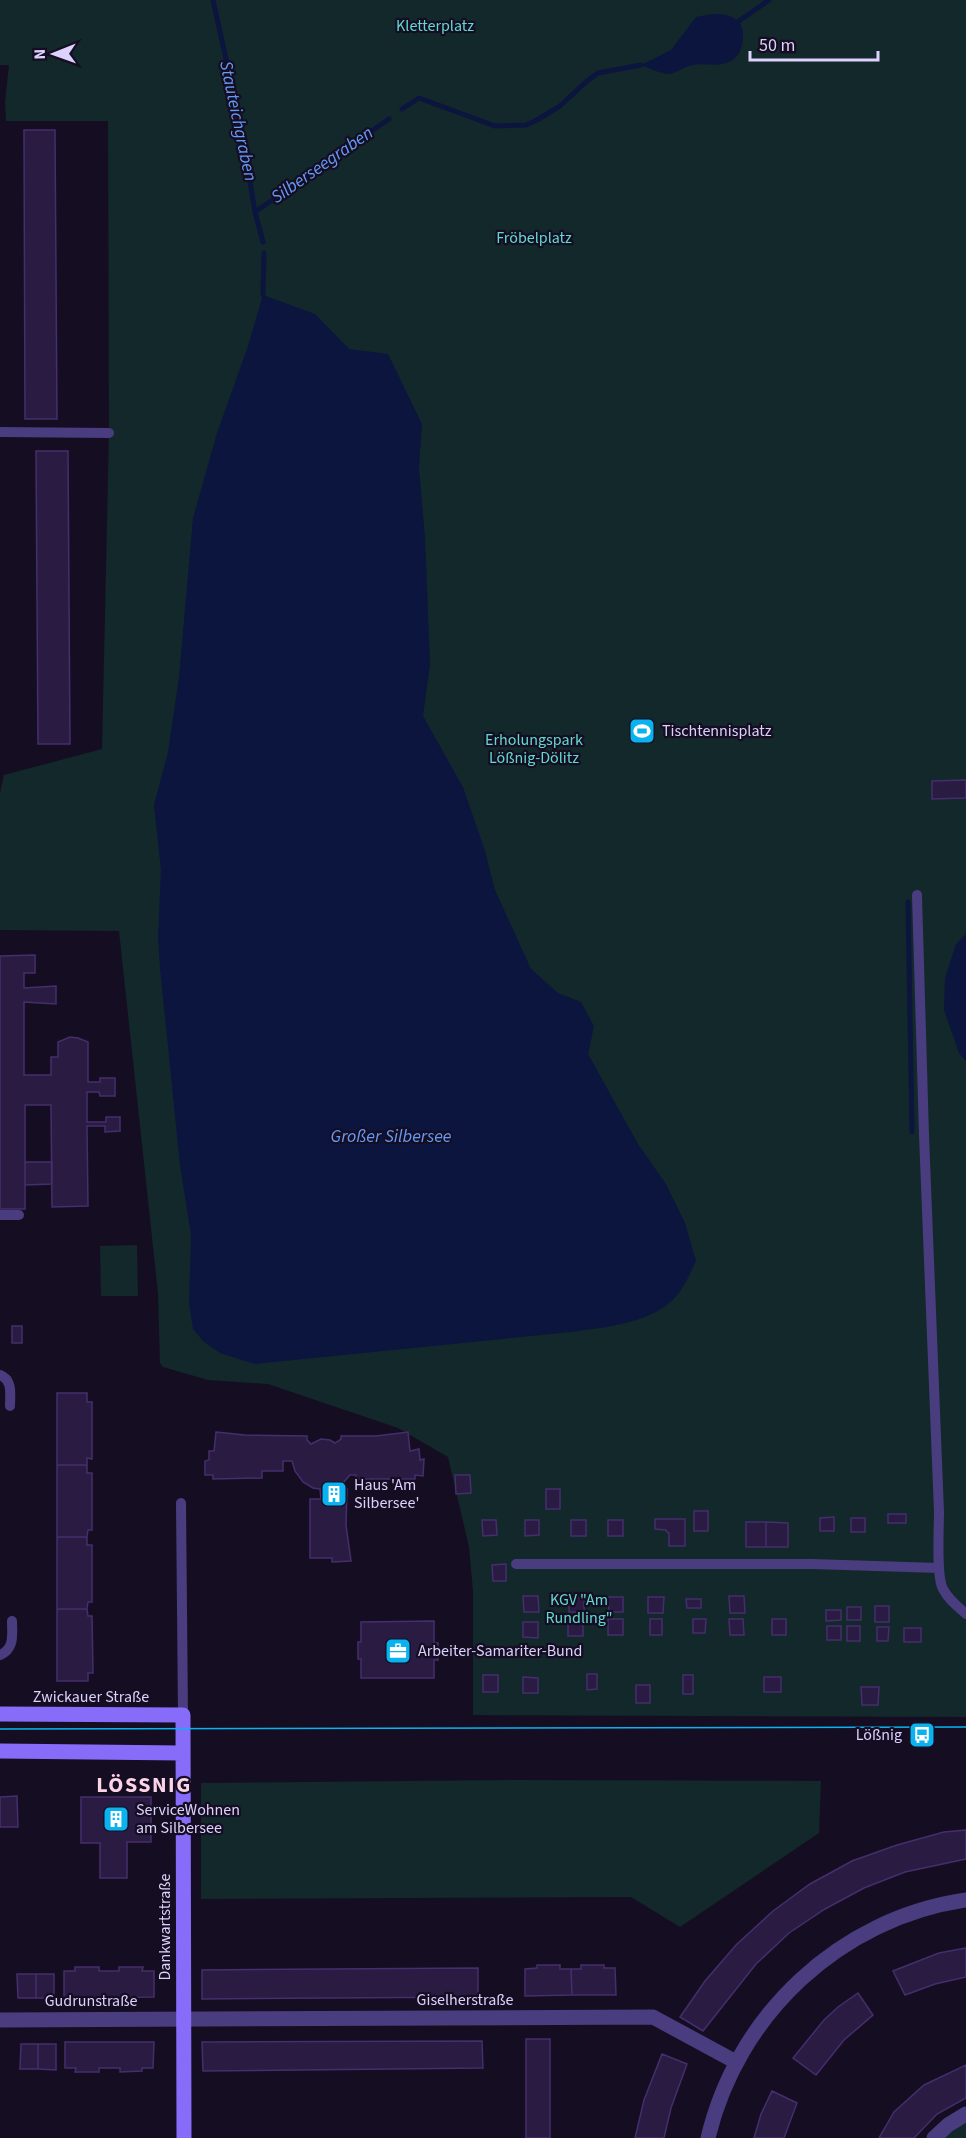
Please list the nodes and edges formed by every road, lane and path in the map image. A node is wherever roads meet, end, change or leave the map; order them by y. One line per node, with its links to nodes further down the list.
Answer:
1 (0, 432): 2 (lane)
2 (109, 433)
3 (917, 895): 10 (lane)
4 (0, 1215): 5 (lane)
5 (19, 1215)
6 (0, 1375): 7 (lane)
7 (10, 1406)
8 (181, 1503): 15 (lane)
9 (516, 1564): 10 (lane)
10 (939, 1568): 11 (lane)
11 (966, 1614)
12 (12, 1621): 13 (lane)
13 (0, 1655)
14 (0, 1714): 15 (main road, Zwickauer Straße)
15 (183, 1715): 17 (main road, Dankwartstraße)
16 (0, 1751): 17 (main road)
17 (182, 1753): 19 (main road, Dankwartstraße)
18 (966, 1900): 21 (street)
19 (183, 2019): 20 (street, Gudrunstraße); 21 (street, Giselherstraße); 23 (main road, Dankwartstraße)
20 (0, 2020)
21 (736, 2062): 24 (street)
22 (966, 2115): 25 (street)
23 (184, 2138)
24 (708, 2138)
25 (934, 2138)

